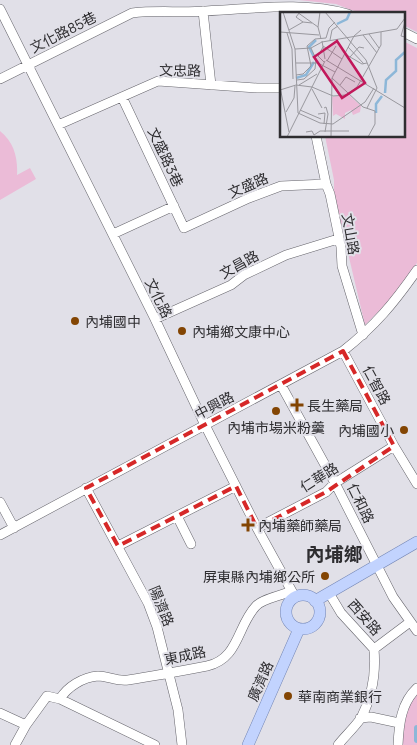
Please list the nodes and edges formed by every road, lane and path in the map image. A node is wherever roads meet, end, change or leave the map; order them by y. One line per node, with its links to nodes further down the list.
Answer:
1 (288, 7): 3 (street, 文化路85巷); 4 (street, 文化路85巷)
2 (0, 9): 7 (street, 文化路)
3 (203, 12): 7 (street, 文化路85巷); 9 (street)
4 (341, 12)
5 (404, 32): 6 (street)
6 (417, 39)
7 (28, 65): 8 (street, 文化路85巷); 12 (street, 文化路)
8 (0, 79)
9 (211, 85): 10 (street, 文忠路); 11 (street, 文忠路)
10 (280, 88)
11 (122, 97): 12 (street, 文忠路); 15 (street, 文盛路3巷)
12 (58, 125): 17 (street, 文化路)
13 (316, 138): 14 (street, 文山路)
14 (326, 184): 16 (street, 文盛路); 18 (street, 文山路)
15 (174, 206): 16 (street, 文盛路3巷); 17 (street)
16 (184, 228)
17 (113, 234): 20 (street, 文化路)
18 (338, 239): 20 (street, 文昌路); 21 (street, 文山路)
19 (417, 270): 21 (street, 中興路)
20 (155, 319): 24 (street, 文化路)
21 (363, 336): 22 (street, 中興路)
22 (343, 351): 23 (street, 中興路); 25 (street, 仁智路)
23 (281, 385): 24 (street, 中興路); 26 (street, 仁和路)
24 (205, 425): 28 (street, 文化路); 29 (street, 中興路)
25 (394, 446): 26 (street, 仁華路); 27 (street, 仁智路)
26 (335, 483): 33 (street, 仁華路); 38 (street, 仁和路)
27 (417, 484)
28 (236, 486): 31 (street); 33 (street, 文化路)
29 (86, 488): 32 (street, 中興路); 37 (street, 陽濟路)
30 (0, 502): 32 (street)
31 (177, 516): 36 (street); 37 (street)
32 (14, 528): 34 (street, 中興路)
33 (257, 528): 40 (street, 文化路)
34 (0, 535)
35 (417, 542): 38 (main road)
36 (190, 544)
37 (118, 546): 46 (street, 陽濟路)
38 (376, 564): 39 (main road); 42 (street, 仁和路)
39 (329, 593): 41 (main road); 45 (street, 西安路)
40 (293, 594): 41 (main road); 43 (main road); 46 (street, 東成路)
41 (315, 601): 43 (main road)
42 (410, 622): 44 (street, 仁和路); 45 (street)
43 (299, 629): 56 (main road, 廣濟路)
44 (417, 631)
45 (374, 649): 50 (street, 西安路)
46 (169, 673): 48 (street, 東成路); 55 (street, 陽濟路)
47 (417, 688): 51 (street)
48 (60, 699): 52 (street); 54 (street)
49 (0, 713): 52 (street)
50 (360, 718): 51 (street); 57 (street, 西安路)
51 (399, 723): 58 (street)
52 (26, 725): 53 (street)
53 (15, 745)
54 (155, 745)
55 (182, 745)
56 (248, 745)
57 (338, 745)
58 (398, 745)

